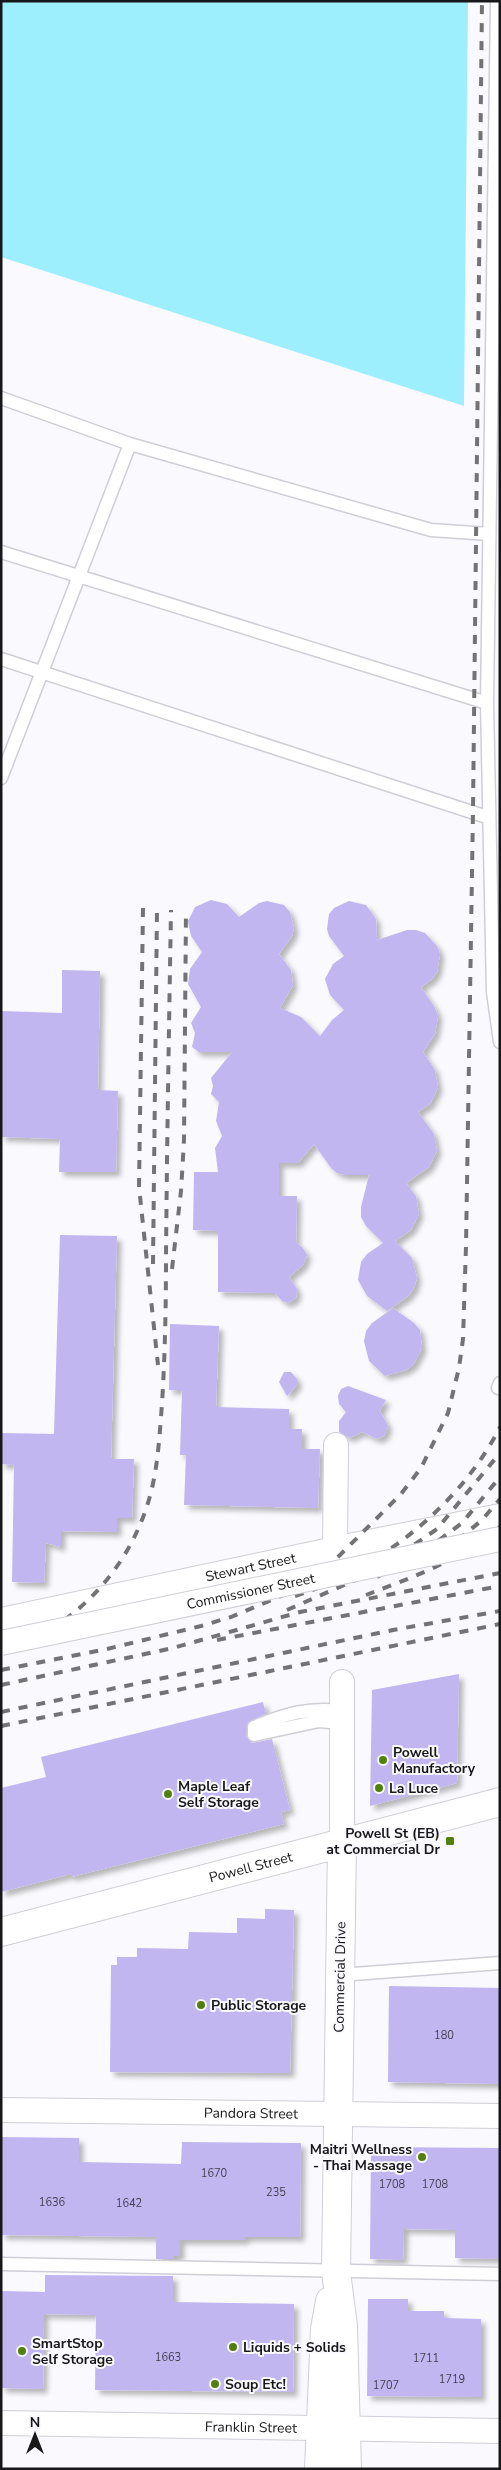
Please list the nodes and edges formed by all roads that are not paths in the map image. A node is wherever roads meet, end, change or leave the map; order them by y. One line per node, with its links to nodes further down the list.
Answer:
1 (497, 1): 4 (lane)
2 (1, 398): 3 (lane)
3 (130, 444): 4 (lane); 6 (lane)
4 (489, 534): 9 (lane)
5 (1, 552): 6 (lane)
6 (79, 576): 8 (lane); 9 (lane)
7 (1, 660): 8 (lane)
8 (42, 672): 10 (lane); 12 (lane)
9 (487, 703): 12 (lane)
10 (4, 761): 11 (lane)
11 (1, 778)
12 (488, 817): 13 (lane)
13 (500, 1042)
14 (336, 1445): 17 (street)
15 (500, 1516): 17 (street, Stewart Street)
16 (500, 1538): 19 (street, Commissioner Street, bridge)
17 (335, 1549): 18 (street, Stewart Street)
18 (1, 1620)
19 (1, 1643)
20 (342, 1682): 21 (street, Commercial Drive)
21 (342, 1717): 21 (lane); 23 (street, Commercial Drive)
22 (500, 1802): 23 (street, Powell Street)
23 (342, 1843): 24 (street, Powell Street); 26 (street, Commercial Drive)
24 (1, 1932)
25 (500, 1963): 26 (lane)
26 (340, 1975): 28 (street, Commercial Drive)
27 (1, 2110): 28 (street, Pandora Street)
28 (338, 2113): 29 (street, Pandora Street); 31 (street, Commercial Drive)
29 (500, 2116)
30 (1, 2264): 31 (lane)
31 (336, 2272): 32 (lane); 34 (street, Commercial Drive); 35 (street, Commercial Drive)
32 (500, 2274)
33 (1, 2423): 34 (street, Franklin Street)
34 (320, 2429): 35 (street, Franklin Street); 37 (street, Commercial Drive)
35 (347, 2429): 36 (street, Franklin Street); 38 (street, Commercial Drive)
36 (500, 2431)
37 (319, 2469)
38 (347, 2469)

